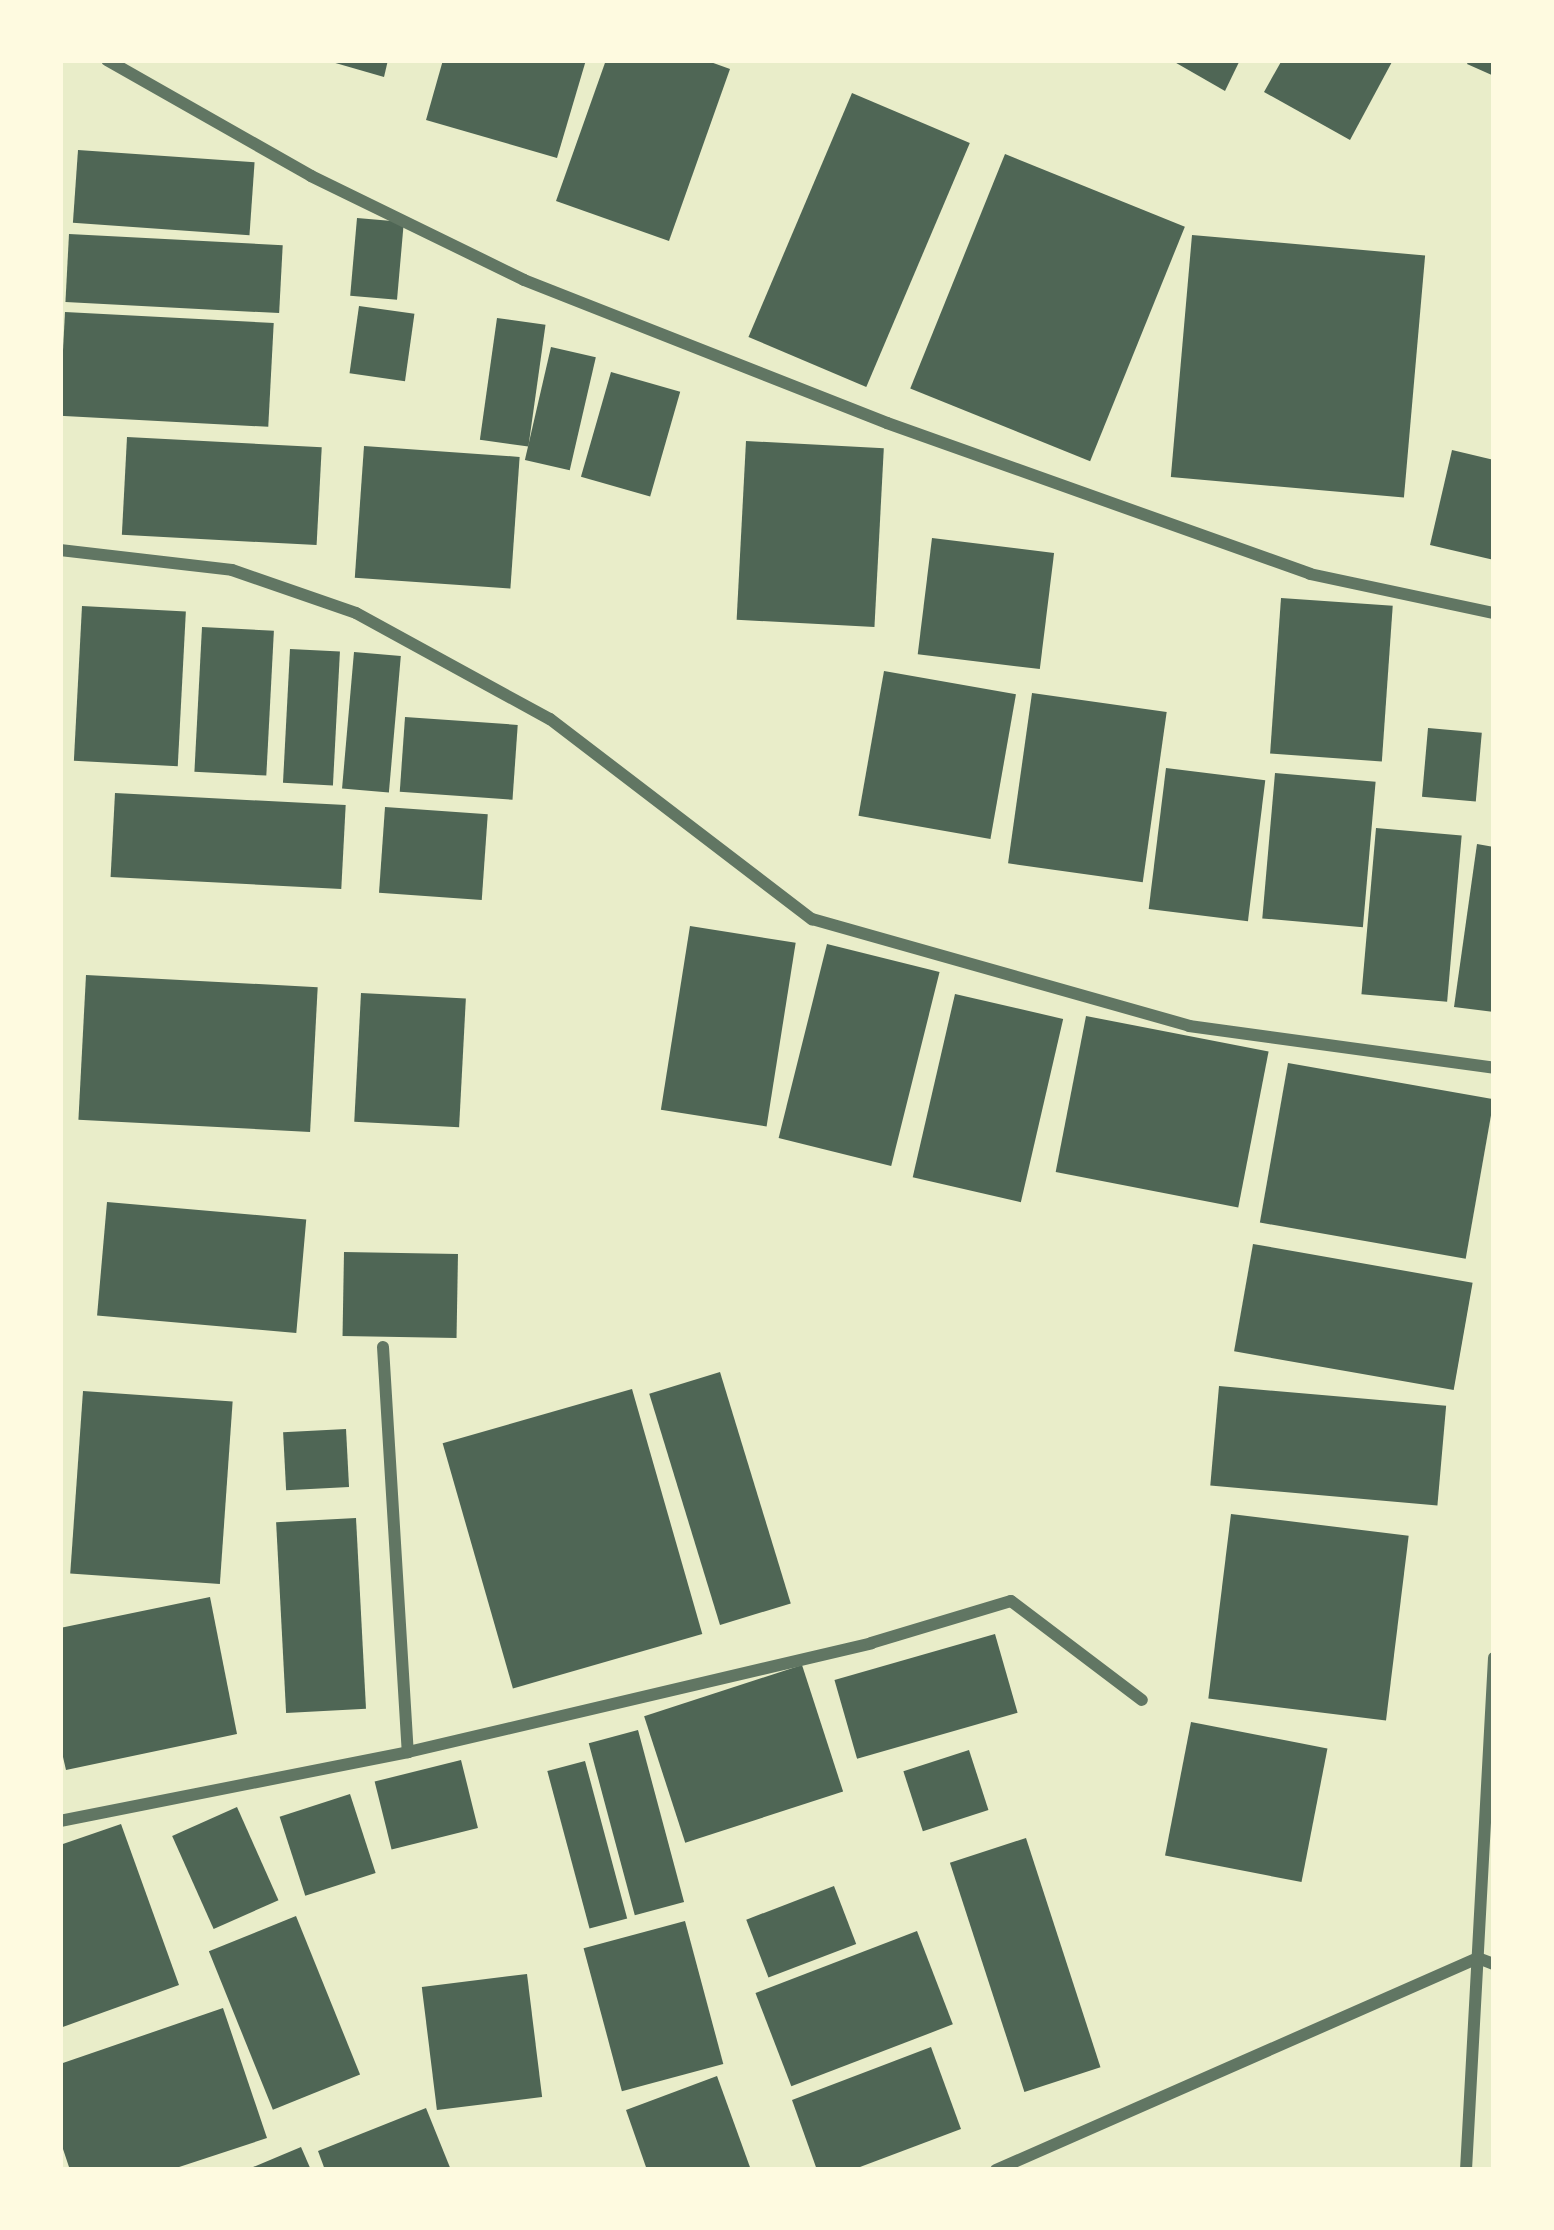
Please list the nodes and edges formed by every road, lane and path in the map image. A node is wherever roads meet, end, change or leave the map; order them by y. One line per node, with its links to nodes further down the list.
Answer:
1 (106, 60): 3 (street)
2 (60, 550): 4 (street)
3 (1494, 613)
4 (1494, 1068)
5 (383, 1347): 8 (street)
6 (1494, 1657): 10 (street)
7 (1142, 1700): 8 (street)
8 (408, 1752): 9 (street)
9 (60, 1821)
10 (1478, 1958): 11 (street); 12 (street); 13 (street)
11 (1494, 1964)
12 (996, 2170)
13 (1466, 2170)

